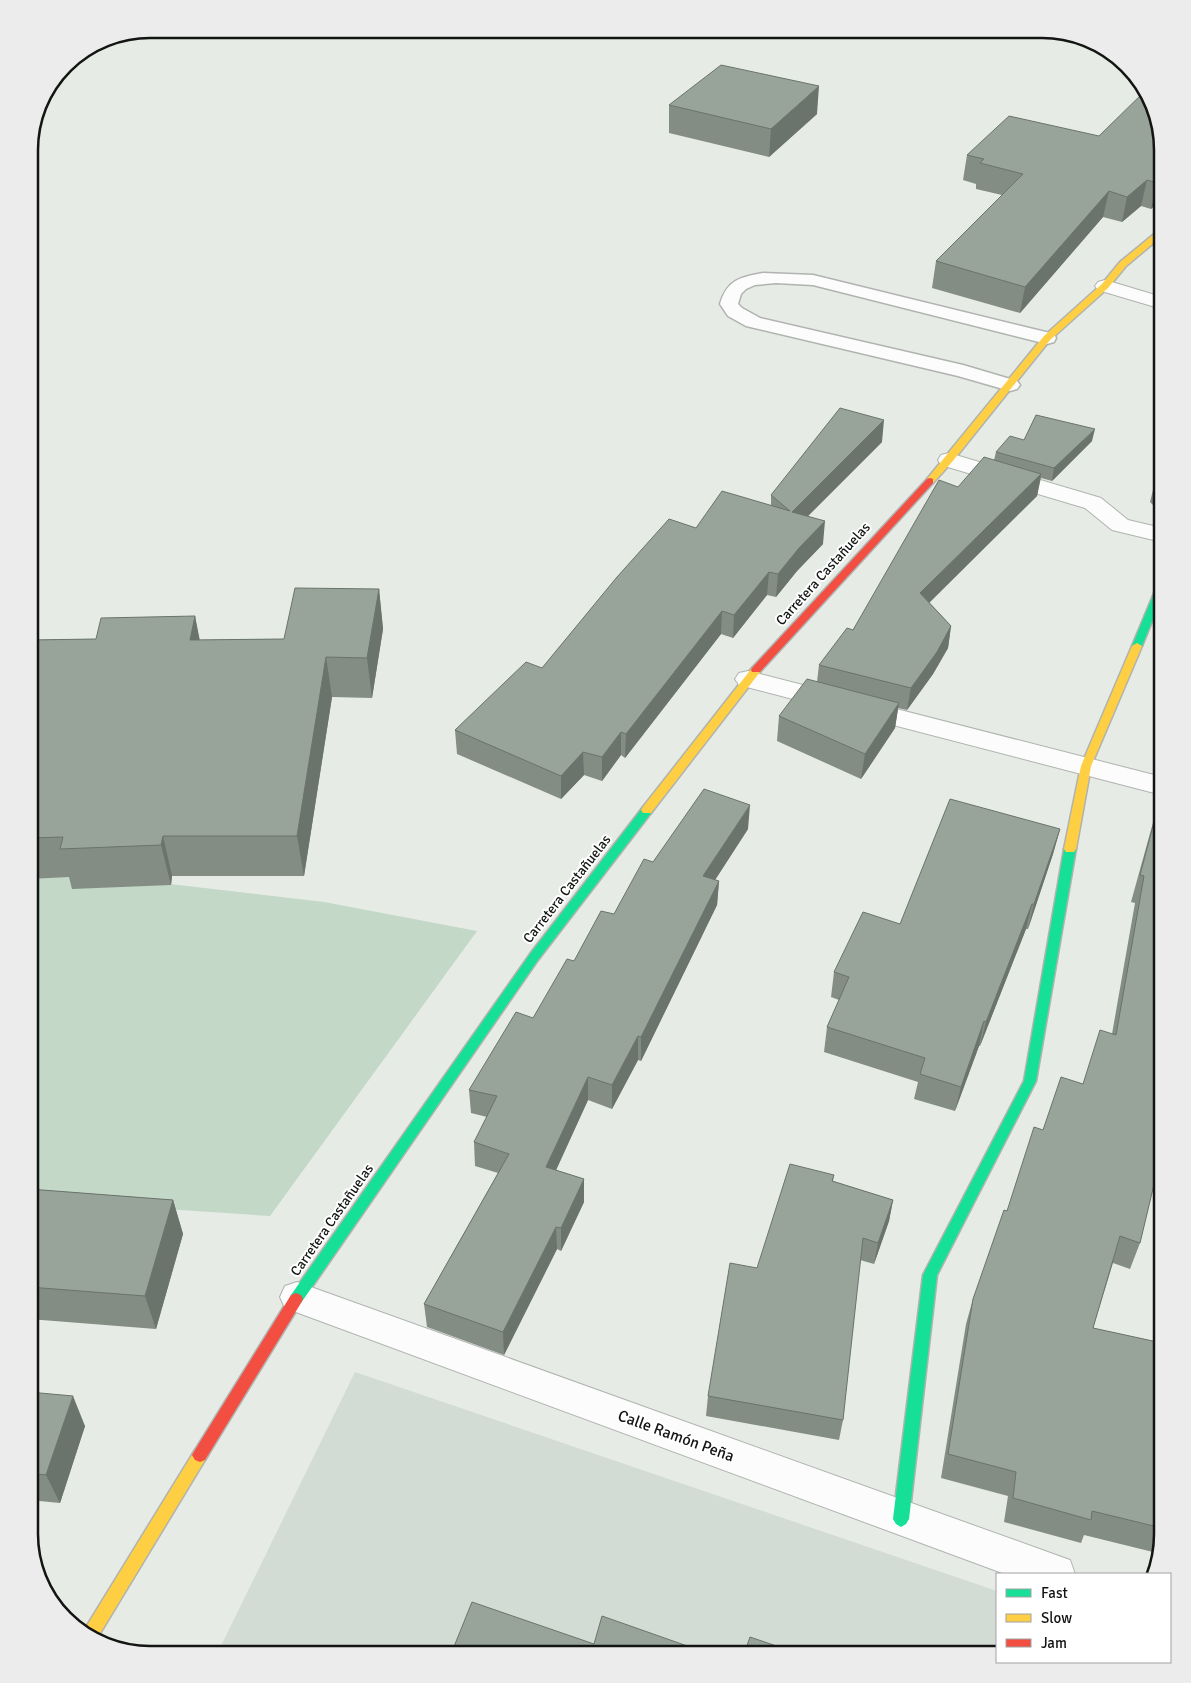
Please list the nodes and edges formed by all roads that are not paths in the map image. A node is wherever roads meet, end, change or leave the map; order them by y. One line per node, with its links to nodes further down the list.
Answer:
1 (1154, 239): 2 (street, Carretera Castañuelas)
2 (1105, 286): 3 (street); 4 (street, Carretera Castañuelas)
3 (1154, 301)
4 (1046, 338): 5 (street, Carretera Castañuelas); 5 (lane)
5 (1010, 385): 6 (street, Carretera Castañuelas)
6 (949, 460): 7 (street); 9 (street, Carretera Castañuelas)
7 (1154, 533)
8 (1154, 605): 10 (street)
9 (748, 679): 10 (street); 12 (street, Carretera Castañuelas)
10 (1086, 766): 11 (street); 13 (street)
11 (1154, 784)
12 (297, 1297): 13 (street, Calle Ramón Peña); 15 (street, Carretera Castañuelas)
13 (902, 1519): 14 (street, Calle Ramón Peña)
14 (1053, 1573)
15 (93, 1631)

